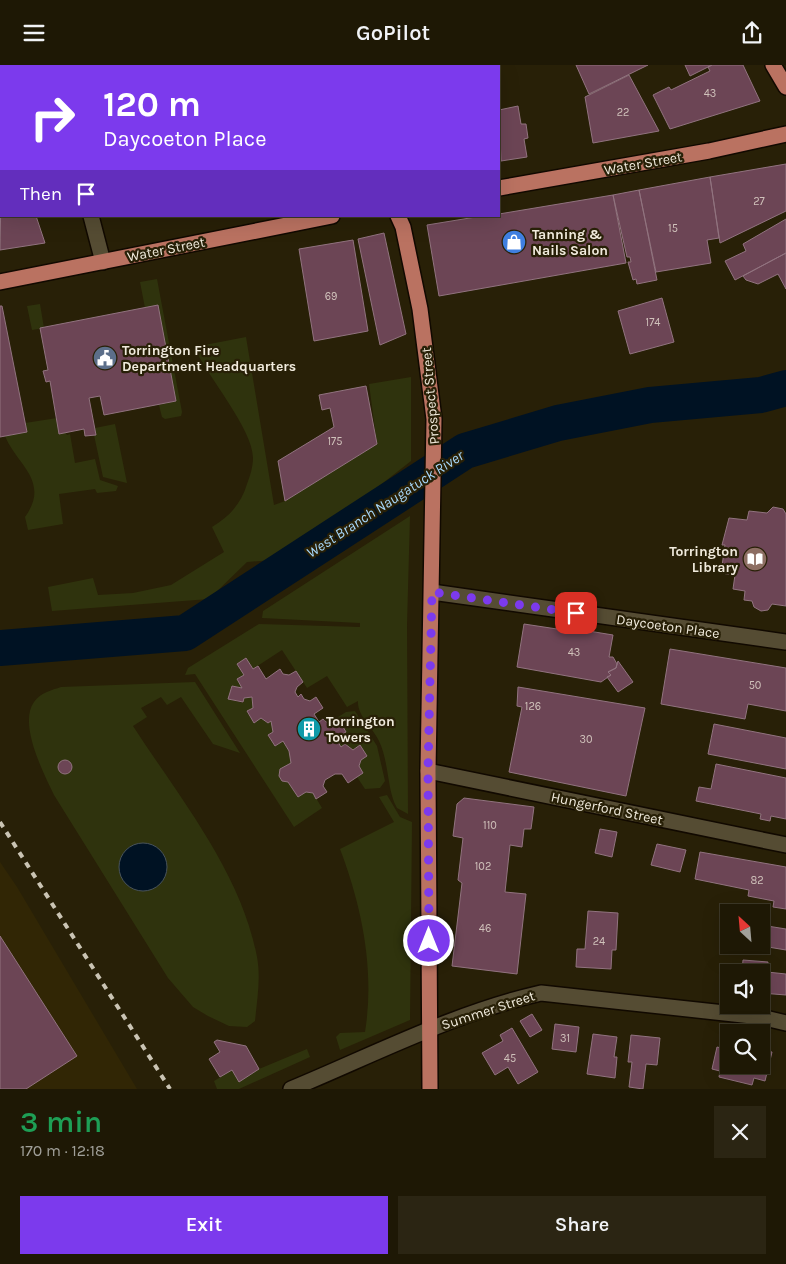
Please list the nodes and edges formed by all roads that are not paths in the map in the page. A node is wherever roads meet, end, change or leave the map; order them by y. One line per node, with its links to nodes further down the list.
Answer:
1 (774, 65): 2 (main road)
2 (786, 87)
3 (786, 134): 4 (main road, Water Street)
4 (500, 188)
5 (91, 217): 8 (street)
6 (327, 217): 8 (main road, Water Street)
7 (398, 217): 10 (main road, Prospect Street)
8 (103, 262): 9 (main road, Water Street)
9 (0, 282)
10 (432, 592): 11 (street, Daycoeton Place); 12 (main road, Prospect Street)
11 (786, 642)
12 (428, 771): 13 (street, Hungerford Street); 15 (main road, Prospect Street)
13 (786, 845)
14 (786, 1023): 15 (street, Summer Street)
15 (429, 1030): 16 (street, Summer Street); 17 (main road, Prospect Street)
16 (291, 1089)
17 (430, 1089)

